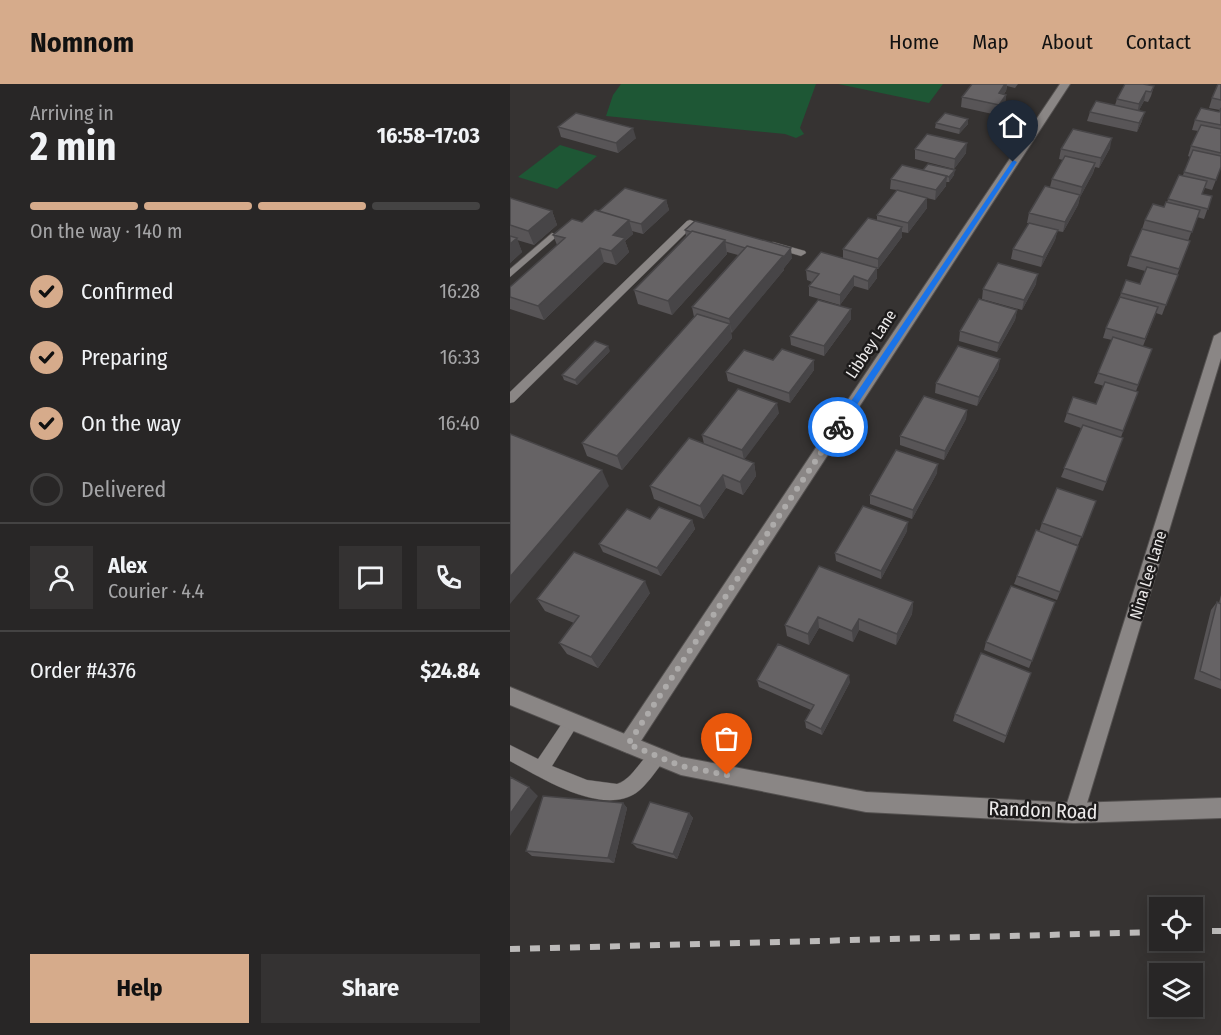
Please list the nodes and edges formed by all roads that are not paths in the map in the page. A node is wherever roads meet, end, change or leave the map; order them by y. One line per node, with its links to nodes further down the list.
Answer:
1 (1065, 84): 11 (street, Libbey Lane)
2 (723, 232): 8 (lane)
3 (552, 237): 6 (lane)
4 (756, 241): 5 (lane)
5 (801, 253)
6 (510, 274)
7 (1221, 336): 16 (street, Nina Lee Lane)
8 (510, 399)
9 (510, 696): 10 (street, Randon Road)
10 (572, 721): 11 (street, Randon Road); 14 (lane)
11 (628, 744): 13 (street, Randon Road)
12 (510, 753): 14 (lane)
13 (658, 756): 14 (lane); 16 (street, Randon Road)
14 (541, 768)
15 (1221, 808): 16 (street, Randon Road)
16 (1074, 813)

